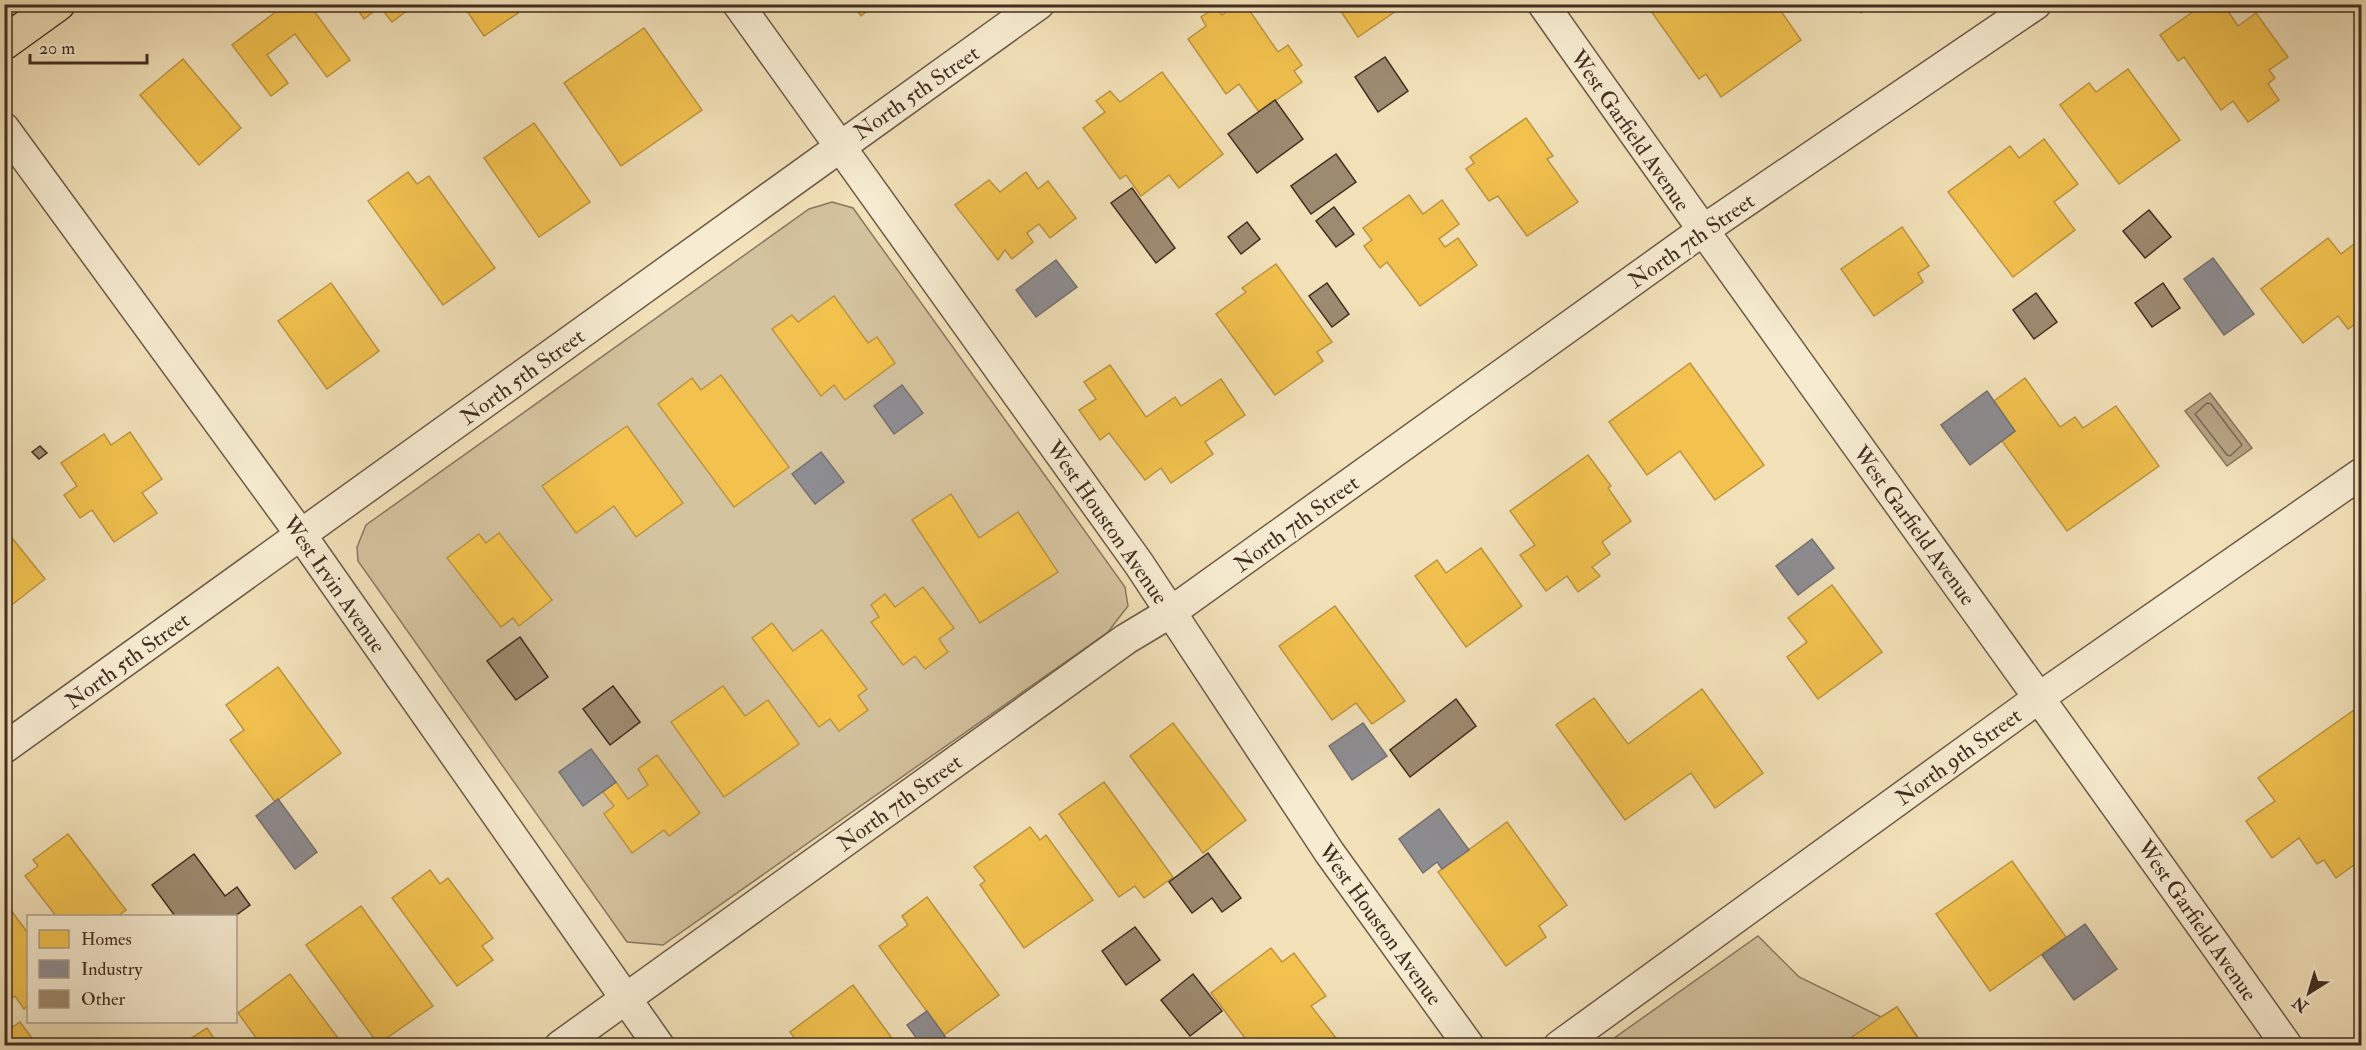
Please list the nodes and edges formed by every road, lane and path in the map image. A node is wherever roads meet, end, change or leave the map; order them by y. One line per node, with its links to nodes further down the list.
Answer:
1 (58, 4): 6 (main road)
2 (738, 4): 8 (street, West Houston Avenue)
3 (1039, 4): 8 (street, North 5th Street)
4 (1543, 4): 9 (street, West Garfield Avenue)
5 (2036, 4): 9 (street, North 7th Street)
6 (4, 43)
7 (4, 128): 11 (street, West Irvin Avenue)
8 (841, 145): 11 (street, North 5th Street); 12 (street, West Houston Avenue)
9 (1702, 231): 12 (street, North 7th Street); 13 (street, West Garfield Avenue)
10 (2361, 473): 13 (street, North 9th Street)
11 (301, 535): 14 (street, North 5th Street); 15 (street, West Irvin Avenue)
12 (1171, 612): 15 (street, North 7th Street); 18 (street, West Houston Avenue)
13 (2040, 697): 19 (street, North 9th Street); 20 (street, West Garfield Avenue)
14 (4, 748)
15 (625, 999): 16 (street, North 7th Street); 17 (street, West Irvin Avenue)
16 (560, 1046)
17 (659, 1046)
18 (1469, 1046)
19 (1559, 1046)
20 (2287, 1046)

